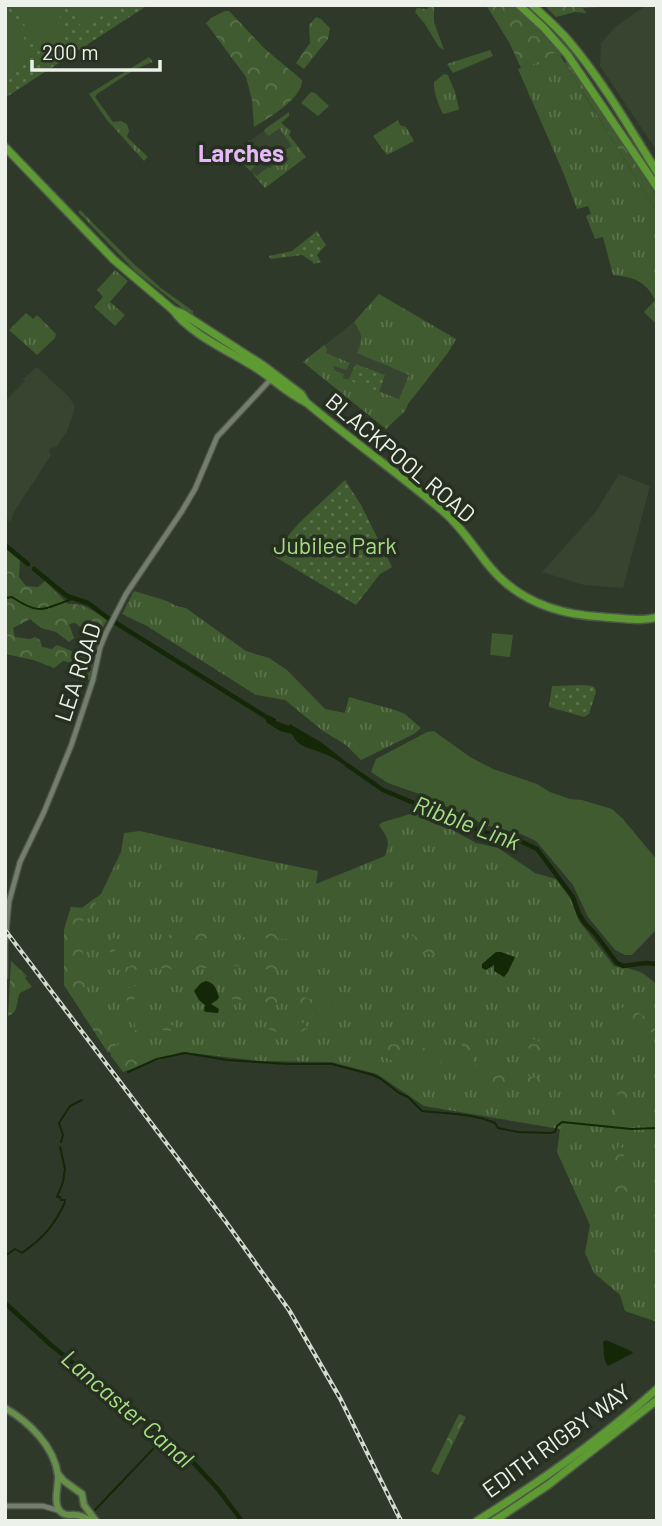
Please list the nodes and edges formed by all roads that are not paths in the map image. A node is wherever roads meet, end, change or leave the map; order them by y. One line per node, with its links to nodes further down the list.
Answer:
1 (519, 5): 4 (highway)
2 (532, 5): 6 (highway)
3 (572, 50): 4 (highway)
4 (610, 117): 7 (highway)
5 (5, 147): 8 (highway, BLACKPOOL ROAD)
6 (657, 172)
7 (657, 187)
8 (273, 377): 9 (highway, BLACKPOOL ROAD); 10 (street, LEA ROAD)
9 (655, 619)
10 (5, 977)
11 (657, 1389): 23 (highway, EDITH RIGBY WAY)
12 (657, 1400): 24 (highway, EDITH RIGBY WAY)
13 (5, 1408): 14 (main road)
14 (58, 1474): 15 (main road); 16 (main road)
15 (75, 1488): 16 (main road); 17 (main road)
16 (57, 1497): 19 (street); 20 (main road)
17 (85, 1505): 21 (main road); 22 (main road)
18 (5, 1506): 19 (street)
19 (43, 1506): 20 (street)
20 (60, 1511): 21 (main road)
21 (76, 1515): 22 (main road)
22 (94, 1521)
23 (477, 1521)
24 (494, 1521)

